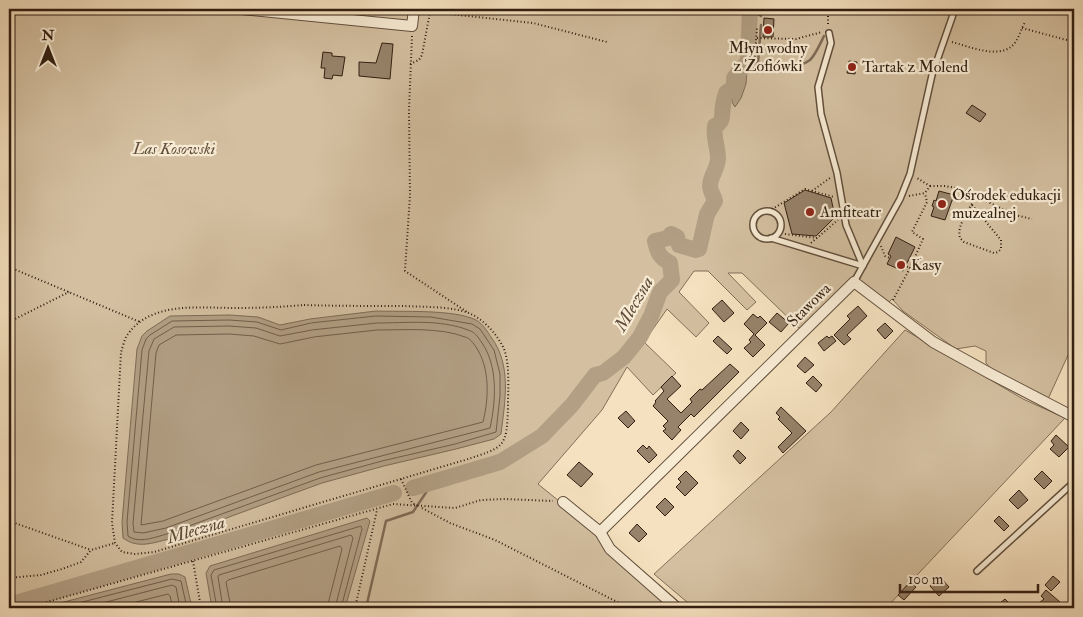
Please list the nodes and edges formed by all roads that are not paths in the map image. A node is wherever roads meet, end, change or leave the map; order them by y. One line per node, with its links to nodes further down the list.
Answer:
1 (242, 9): 2 (street)
2 (414, 9)
3 (955, 9): 6 (lane)
4 (830, 36): 6 (lane)
5 (771, 238): 5 (lane); 6 (lane)
6 (863, 266): 7 (lane)
7 (854, 282): 8 (street, Stawowa); 11 (street, Stawowa)
8 (1074, 417)
9 (1074, 482): 12 (lane)
10 (563, 502): 11 (street)
11 (600, 532): 13 (street)
12 (977, 571)
13 (677, 608)

